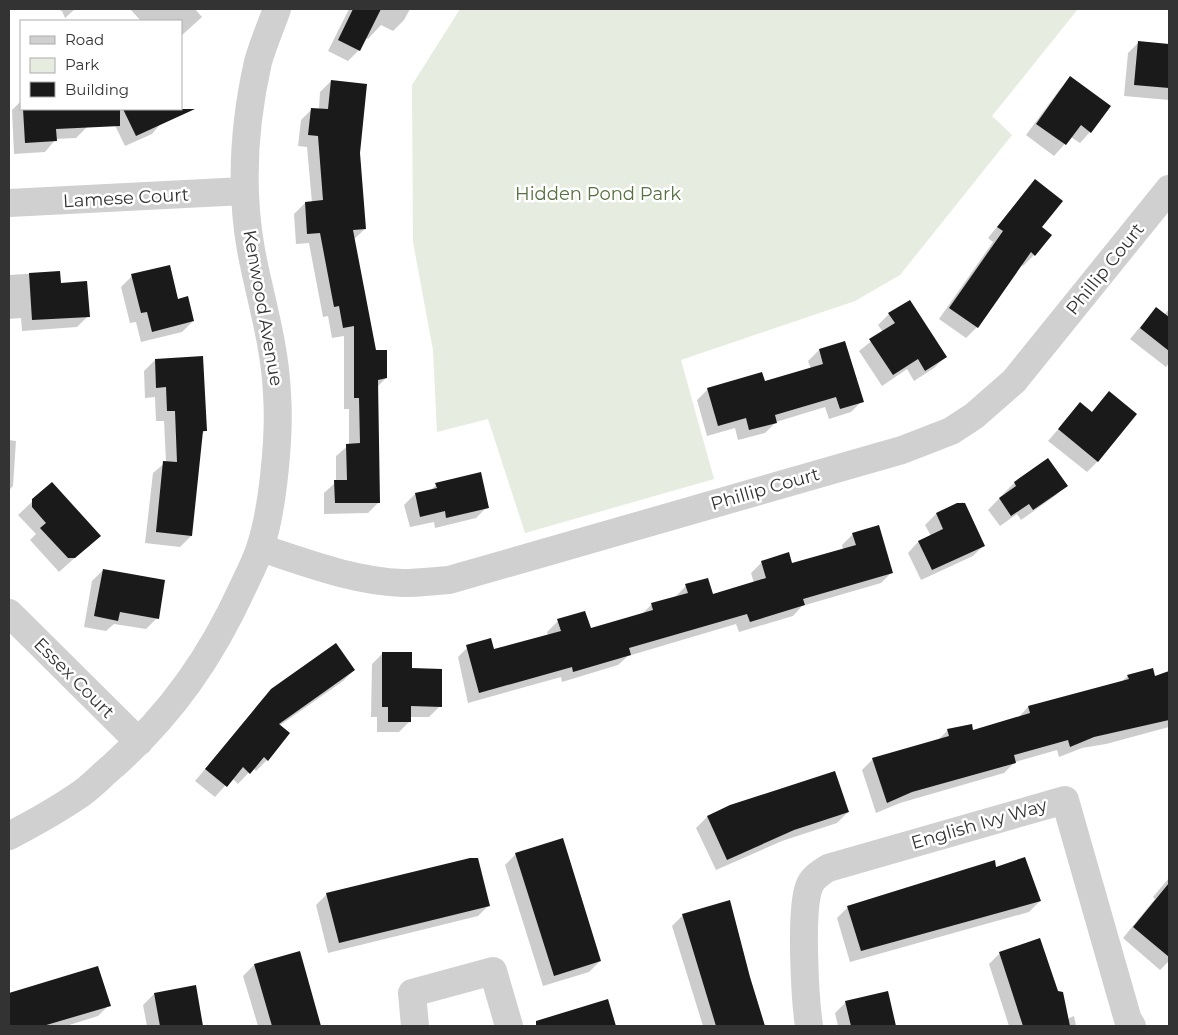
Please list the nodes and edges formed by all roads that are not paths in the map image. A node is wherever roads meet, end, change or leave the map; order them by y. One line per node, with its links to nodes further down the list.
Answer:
1 (277, 9): 3 (street, Kenwood Avenue)
2 (1169, 189): 5 (street, Phillip Court)
3 (244, 191): 4 (street, Lamese Court); 5 (street, Kenwood Avenue)
4 (9, 203)
5 (260, 548): 7 (street, Kenwood Avenue)
6 (9, 613): 7 (street, Essex Court)
7 (139, 742): 8 (street, Kenwood Avenue)
8 (9, 836)
9 (415, 1026): 10 (street)
10 (509, 1026)
11 (809, 1026): 12 (street, English Ivy Way)
12 (1132, 1026)

